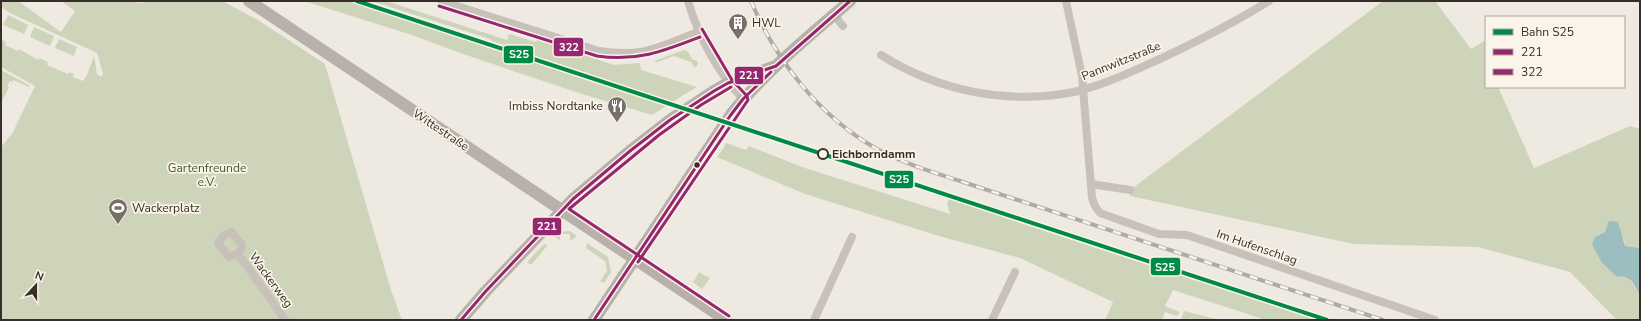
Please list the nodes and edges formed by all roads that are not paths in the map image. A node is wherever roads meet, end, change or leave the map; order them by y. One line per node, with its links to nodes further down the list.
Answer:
1 (249, 1): 17 (main road, Wittestraße)
2 (441, 1): 9 (street)
3 (688, 1): 9 (street)
4 (850, 1): 7 (main road)
5 (1066, 1): 13 (street, Im Hufenschlag)
6 (1269, 1): 13 (street, Pannwitzstraße)
7 (834, 15): 8 (street); 11 (main road)
8 (843, 26)
9 (698, 32): 12 (street)
10 (881, 55): 13 (street, Pannwitzstraße)
11 (776, 66): 12 (main road); 14 (main road)
12 (728, 83): 14 (street); 17 (main road)
13 (1083, 89): 15 (street, Im Hufenschlag)
14 (743, 99): 20 (main road)
15 (1091, 184): 16 (street); 28 (street, Im Hufenschlag)
16 (1130, 190)
17 (561, 210): 20 (main road, Wittestraße); 23 (main road)
18 (852, 237): 26 (street)
19 (237, 254): 22 (street, Wackerweg)
20 (634, 259): 24 (main road); 25 (main road, Wittestraße)
21 (1015, 272): 27 (street)
22 (285, 320)
23 (461, 320)
24 (594, 320)
25 (726, 320)
26 (814, 320)
27 (992, 320)
28 (1435, 320)

